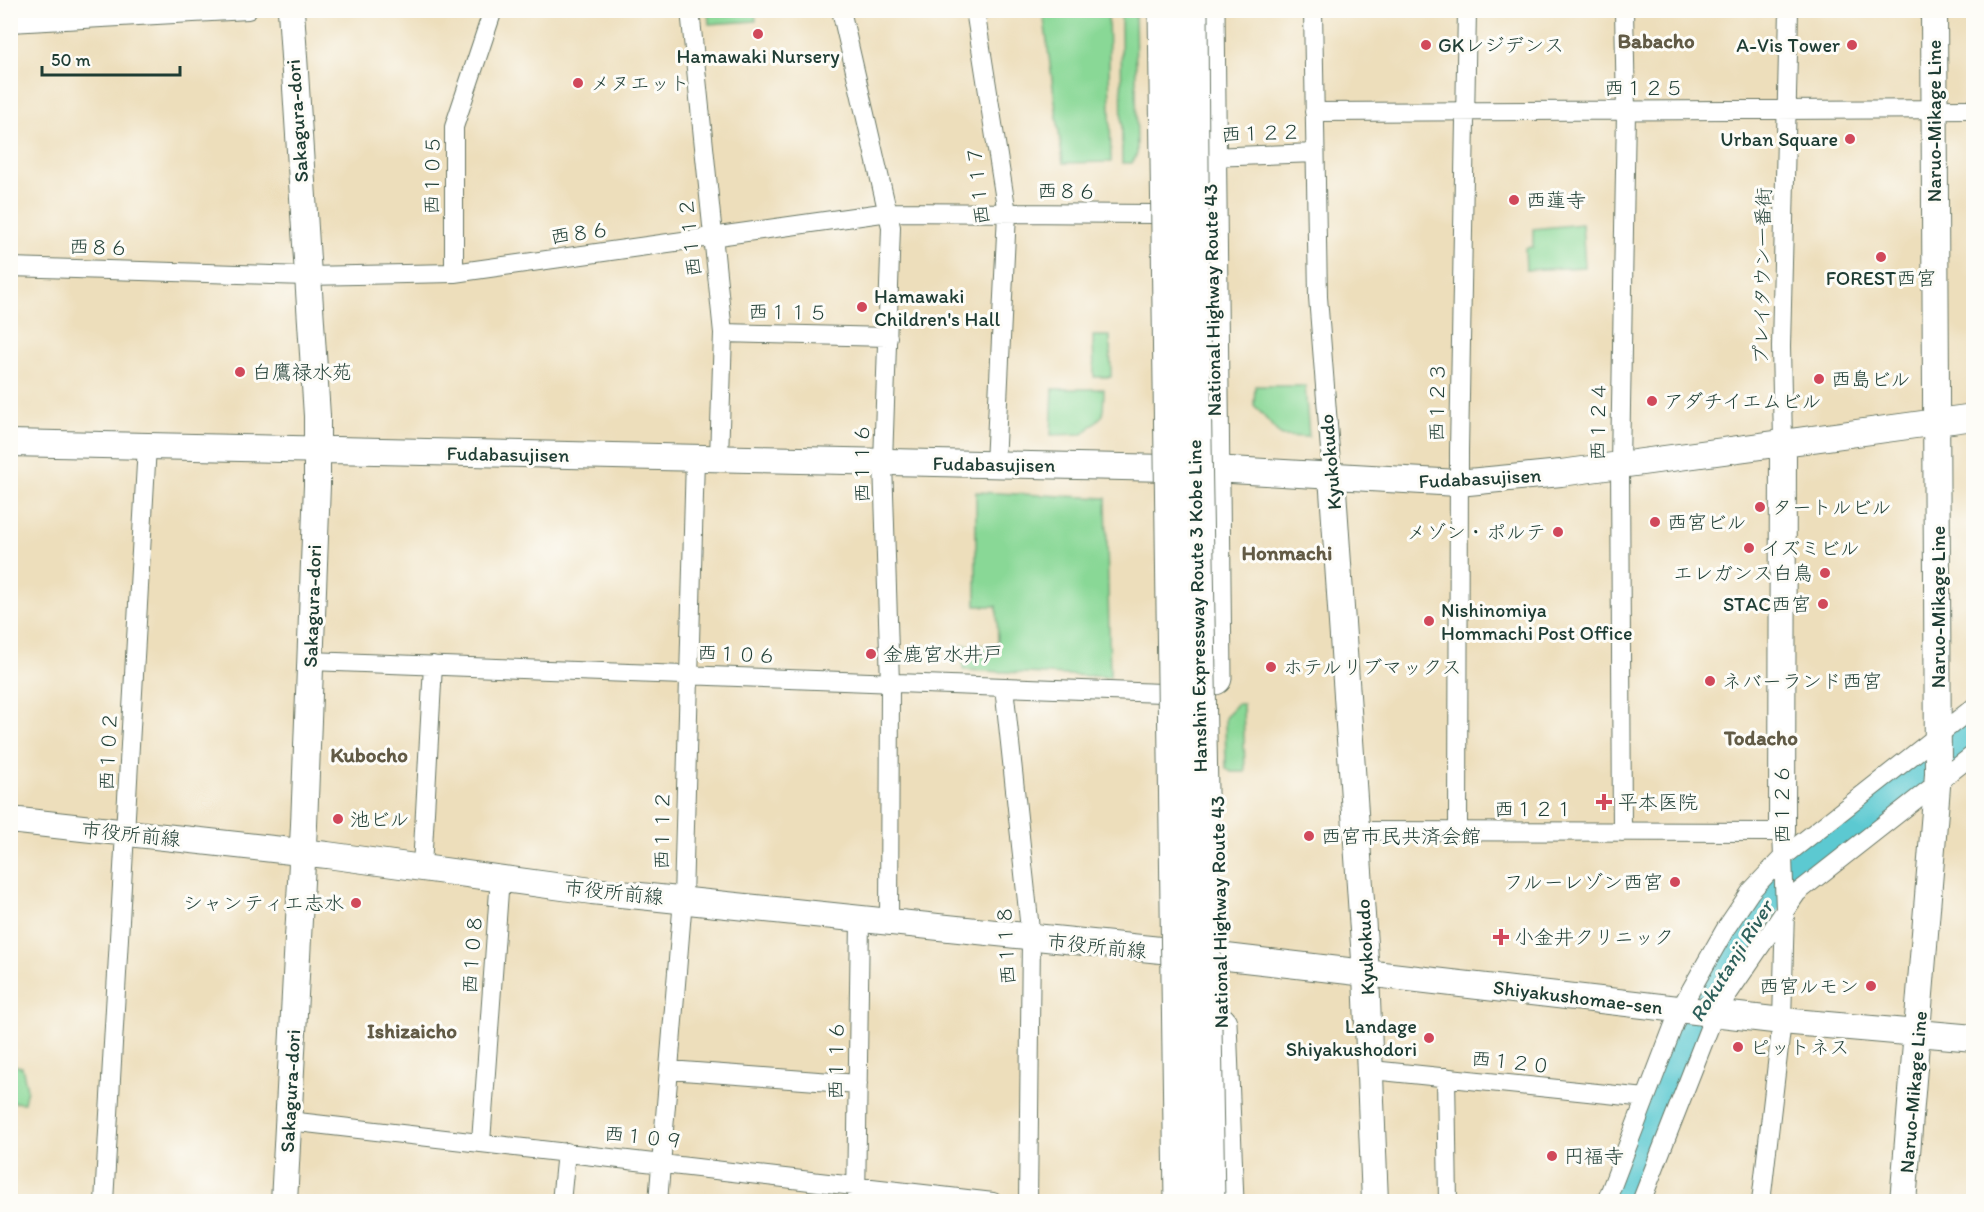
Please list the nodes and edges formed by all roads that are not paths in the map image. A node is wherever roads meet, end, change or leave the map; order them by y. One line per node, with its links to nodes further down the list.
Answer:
1 (248, 10): 16 (street)
2 (291, 10): 31 (street, Sakagura-dori)
3 (493, 10): 30 (street, 西１０５)
4 (690, 10): 28 (street, 西１１２)
5 (841, 10): 25 (street, 西１１６)
6 (975, 10): 26 (street, 西１１７)
7 (1153, 10): 27 (highway)
8 (1165, 10): 98 (highway, Hanshin Expressway Route 3 Kobe Line, bridge)
9 (1191, 10): 99 (highway, Hanshin Expressway Route 3 Kobe Line, bridge)
10 (1208, 10): 24 (highway, National Highway Route 43)
11 (1313, 10): 22 (street, Kyukokudo)
12 (1467, 10): 19 (street, 西１２３)
13 (1624, 10): 21 (street, 西１２４)
14 (1789, 10): 20 (street)
15 (1934, 10): 17 (street, Naruo-Mikage Line)
16 (10, 23)
17 (1934, 109): 18 (street, 西１２５); 20 (street, 西１２５); 35 (street, Naruo-Mikage Line)
18 (1974, 109)
19 (1466, 110): 21 (street, 西１２５); 22 (street, 西１２５); 47 (street, 西１２３)
20 (1789, 110): 21 (street, 西１２５); 36 (street, プレイタウン一番街)
21 (1626, 111): 43 (street, 西１２４)
22 (1314, 112): 23 (street, Kyukokudo)
23 (1315, 153): 24 (street, 西１２２); 46 (street, Kyukokudo)
24 (1210, 157): 45 (highway, National Highway Route 43)
25 (889, 213): 26 (street, 西８６); 28 (street, 西８６); 33 (street, 西１１６)
26 (1007, 213): 27 (street, 西８６); 42 (street, 西１１７)
27 (1154, 214): 44 (highway)
28 (713, 236): 30 (street, 西８６); 32 (street, 西１１２)
29 (10, 267): 31 (street, 西８６)
30 (454, 273): 31 (street, 西８６)
31 (307, 276): 39 (street, Sakagura-dori)
32 (723, 333): 33 (street, 西１１５); 40 (street, 西１１２)
33 (888, 337): 41 (street, 西１１６)
34 (1974, 417): 35 (street, Fudabasujisen)
35 (1936, 422): 36 (street, Fudabasujisen); 55 (street, Naruo-Mikage Line)
36 (1783, 442): 43 (street, Fudabasujisen); 62 (street, 西１２６)
37 (10, 443): 38 (street, Fudabasujisen)
38 (147, 446): 39 (street, Fudabasujisen); 63 (street, 西１０２)
39 (317, 450): 40 (street, Fudabasujisen); 48 (street, Sakagura-dori)
40 (707, 458): 41 (street, Fudabasujisen); 50 (street, 西１１２)
41 (883, 462): 42 (street, Fudabasujisen); 51 (street, 西１１６)
42 (996, 464): 44 (street, Fudabasujisen)
43 (1620, 465): 47 (street, Fudabasujisen); 61 (street, 西１２４)
44 (1161, 468): 45 (street, Fudabasujisen); 53 (highway)
45 (1213, 469): 46 (street, Fudabasujisen); 74 (highway, National Highway Route 43)
46 (1332, 476): 47 (street, Fudabasujisen); 59 (street, Kyukokudo)
47 (1458, 483): 60 (street, 西１２３)
48 (310, 661): 49 (street, 西１０６); 64 (street, Sakagura-dori)
49 (433, 665): 50 (street, 西１０６); 66 (street)
50 (687, 674): 51 (street, 西１０６); 68 (street, 西１１２)
51 (890, 683): 52 (street, 西１０６); 71 (street, 西１１６)
52 (1004, 687): 53 (street, 西１０６); 72 (street, 西１１８)
53 (1162, 693): 73 (highway)
54 (1974, 707): 55 (street)
55 (1938, 739): 57 (street, Naruo-Mikage Line); 65 (street)
56 (1974, 754): 57 (street)
57 (1938, 778): 69 (street); 79 (street, Naruo-Mikage Line)
58 (10, 820): 63 (street, 市役所前線)
59 (1358, 831): 60 (street, 西１２１); 75 (street, Kyukokudo)
60 (1458, 831): 61 (street, 西１２１)
61 (1622, 832): 62 (street, 西１２１)
62 (1782, 832): 65 (street, 西１２６)
63 (127, 834): 64 (street, 市役所前線); 91 (street, 西１０２)
64 (302, 852): 66 (street, 市役所前線); 86 (street, Sakagura-dori)
65 (1782, 863): 69 (street, 西１２６); 76 (street)
66 (422, 867): 67 (street, 市役所前線)
67 (500, 877): 68 (street, 市役所前線); 87 (street, 西１０８)
68 (683, 899): 70 (street, 市役所前線); 81 (street, 西１１２)
69 (1785, 905): 77 (street); 78 (street, 西１２６)
70 (860, 919): 71 (street, 市役所前線); 84 (street, 西１１６)
71 (890, 922): 72 (street, 市役所前線)
72 (1031, 939): 73 (street, 市役所前線); 96 (street, 西１１８)
73 (1163, 953): 74 (street, 市役所前線); 97 (highway)
74 (1218, 957): 75 (street, Shiyakushomae-sen); 100 (highway, National Highway Route 43)
75 (1366, 974): 76 (street, Shiyakushomae-sen); 82 (street, Kyukokudo)
76 (1682, 1010): 77 (street, Shiyakushomae-sen); 85 (street)
77 (1712, 1013): 78 (street, Shiyakushomae-sen); 104 (street)
78 (1782, 1021): 79 (street, Shiyakushomae-sen); 105 (street, 西１２６)
79 (1918, 1032): 80 (street, Shiyakushomae-sen); 106 (street, Naruo-Mikage Line)
80 (1974, 1038)
81 (669, 1070): 84 (street); 89 (street, 西１１２)
82 (1372, 1070): 83 (street, 西１２０); 101 (street, Kyukokudo)
83 (1446, 1077): 85 (street, 西１２０); 102 (street)
84 (858, 1084): 90 (street, 西１１６)
85 (1646, 1098): 103 (street)
86 (288, 1121): 87 (street, 西１０９); 92 (street, Sakagura-dori)
87 (481, 1142): 88 (street, 西１０９)
88 (566, 1152): 89 (street, 西１０９); 93 (street)
89 (661, 1162): 90 (street, 西１０９); 94 (street, 西１１２)
90 (856, 1194): 95 (street, 西１０９)
91 (104, 1202)
92 (284, 1202)
93 (561, 1202)
94 (658, 1202)
95 (993, 1202)
96 (1028, 1202)
97 (1168, 1202)
98 (1180, 1202)
99 (1208, 1202)
100 (1227, 1202)
101 (1375, 1202)
102 (1448, 1202)
103 (1606, 1202)
104 (1641, 1202)
105 (1761, 1202)
106 (1903, 1202)

